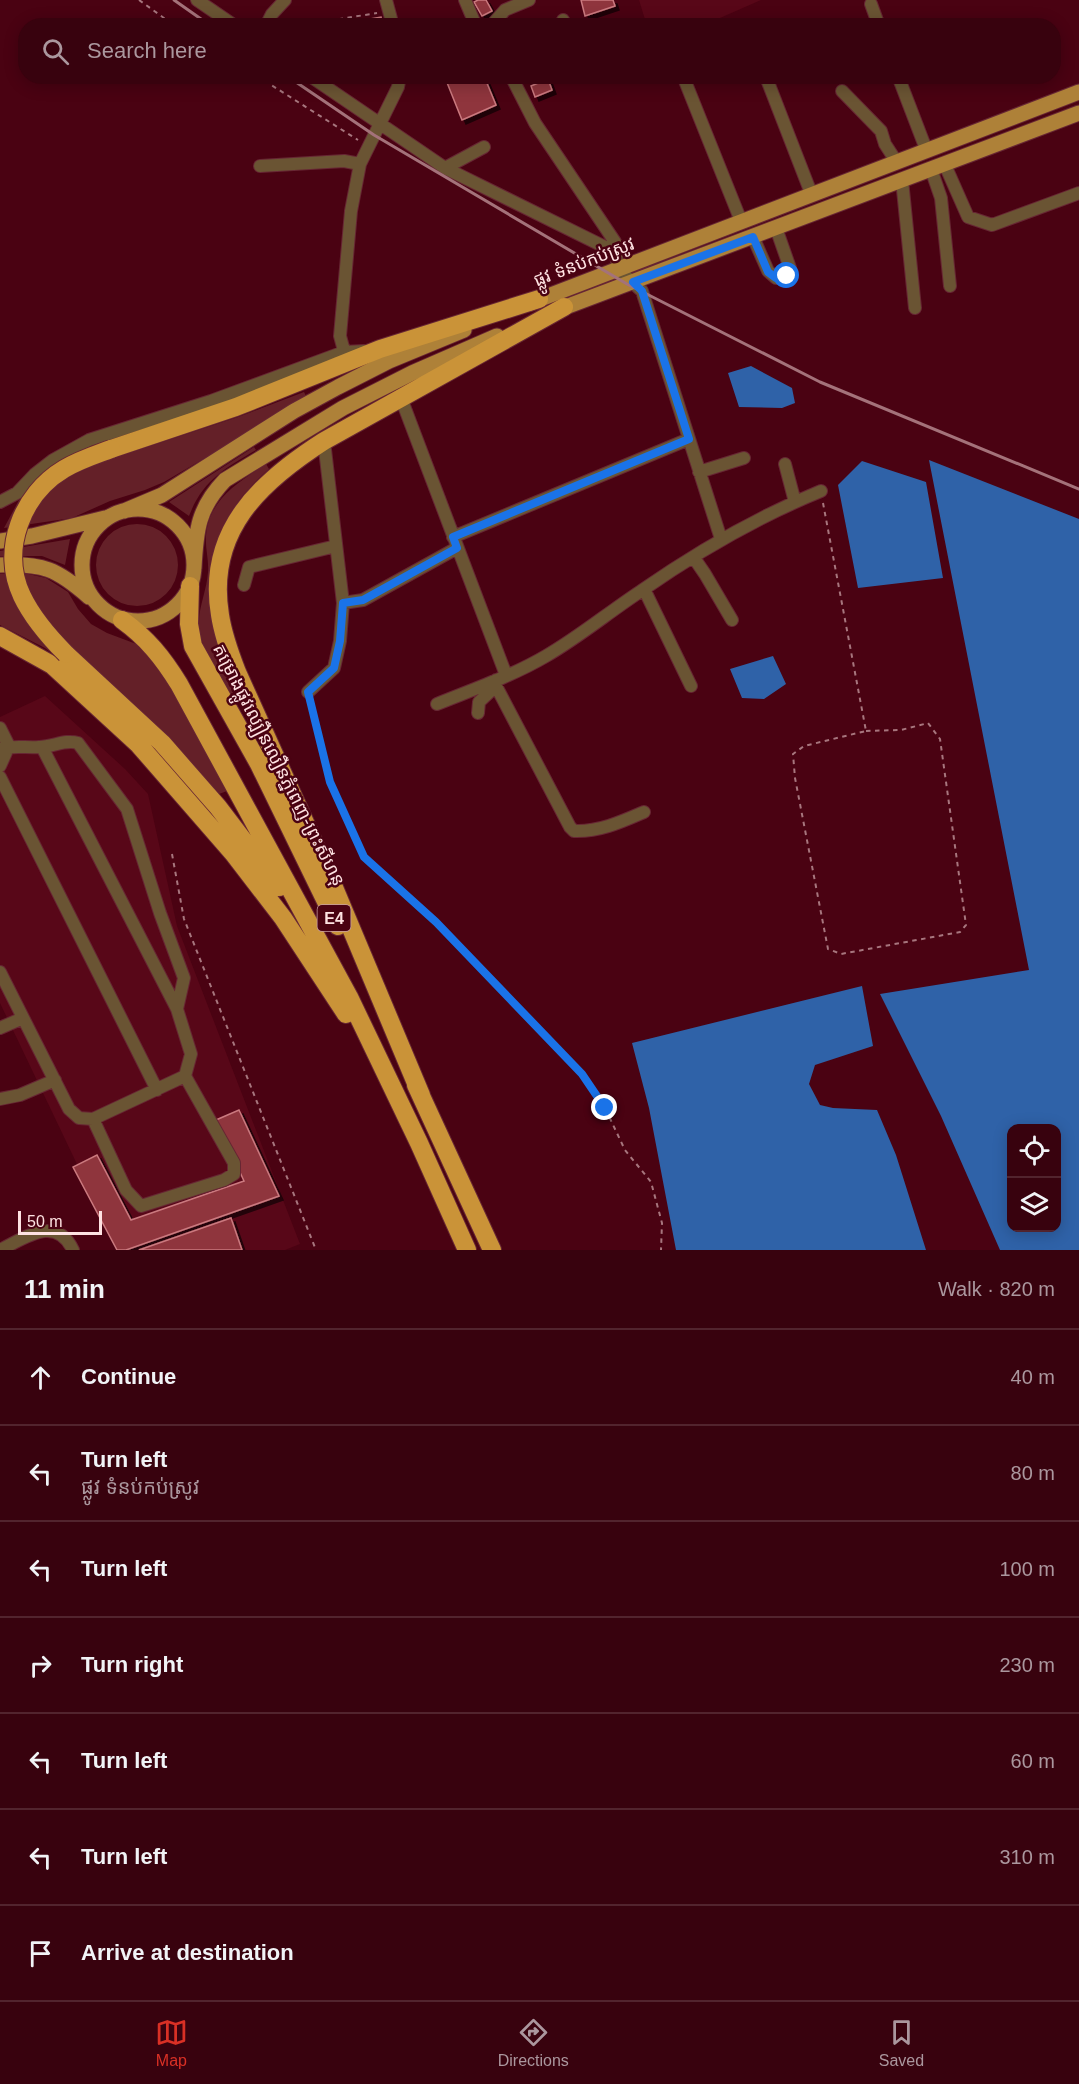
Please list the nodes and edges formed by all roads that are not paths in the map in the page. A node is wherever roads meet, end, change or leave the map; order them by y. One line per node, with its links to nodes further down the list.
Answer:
1 (197, 0): 6 (street)
2 (285, 0): 7 (street)
3 (465, 0): 8 (street)
4 (528, 0): 9 (street)
5 (871, 4): 10 (street)
6 (223, 18)
7 (270, 18)
8 (473, 18)
9 (498, 18)
10 (876, 18)
11 (322, 84): 20 (street)
12 (399, 84): 20 (street)
13 (519, 84): 34 (street)
14 (687, 84): 31 (street)
15 (769, 84): 29 (street)
16 (901, 84): 22 (street)
17 (842, 91): 23 (street)
18 (1079, 92): 22 (main road, ផ្លូវ ទំនប់កប់ស្រូវ)
19 (1079, 113): 26 (main road, ផ្លូវ ទំនប់កប់ស្រូវ)
20 (380, 124): 24 (street); 27 (street)
21 (484, 147): 27 (street)
22 (926, 149): 23 (main road, ផ្លូវ ទំនប់កប់ស្រូវ)
23 (896, 161): 29 (main road, ផ្លូវ ទំនប់កប់ស្រូវ)
24 (360, 164): 25 (street); 41 (street)
25 (260, 166)
26 (938, 167): 28 (main road, ផ្លូវ ទំនប់កប់ស្រូវ); 30 (street); 37 (street)
27 (445, 168): 34 (street)
28 (902, 180): 32 (main road, ផ្លូវ ទំនប់កប់ស្រូវ); 40 (street)
29 (812, 193): 31 (main road, ផ្លូវ ទំនប់កប់ស្រូវ)
30 (1079, 193)
31 (741, 221): 35 (main road, ផ្លូវ ទំនប់កប់ស្រូវ)
32 (776, 228): 33 (main road, ផ្លូវ ទំនប់កប់ស្រូវ); 33 (street)
33 (753, 237): 36 (main road, ផ្លូវ ទំនប់កប់ស្រូវ)
34 (615, 252): 35 (street)
35 (619, 270): 36 (street); 38 (main road, ផ្លូវ ទំនប់កប់ស្រូវ)
36 (633, 282): 39 (main road, ផ្លូវ ទំនប់កប់ស្រូវ); 43 (street)
37 (950, 286)
38 (539, 299): 41 (highway); 51 (main road, ផ្លូវ ទំនប់កប់ស្រូវ)
39 (564, 307): 42 (highway); 59 (main road, ផ្លូវ ទំនប់កប់ស្រូវ)
40 (915, 308)
41 (346, 358): 49 (street); 80 (highway, bridge)
42 (401, 398): 44 (highway); 55 (street)
43 (689, 439): 47 (street); 55 (street)
44 (324, 441): 56 (street); 87 (highway)
45 (744, 458): 47 (street)
46 (785, 464): 50 (street)
47 (699, 472): 53 (street)
48 (821, 491): 50 (street)
49 (0, 502)
50 (795, 502): 53 (street)
51 (124, 511): 52 (main road, E4); 59 (main road, E4)
52 (108, 518): 54 (main road); 62 (main road, E4)
53 (721, 539): 57 (street)
54 (0, 541)
55 (455, 542): 63 (street); 67 (street)
56 (336, 546): 60 (street); 63 (street)
57 (694, 558): 61 (street); 65 (street)
58 (0, 565): 62 (main road)
59 (192, 577): 64 (main road); 87 (highway, គម្រោងផ្លូវល្បឿនលឿនភ្នំពេញ-ព្រះសីហនុ / E4)
60 (244, 585)
61 (644, 589): 67 (street); 68 (street)
62 (95, 602): 64 (main road, E4)
63 (343, 603): 69 (street)
64 (122, 620): 80 (highway, E4)
65 (732, 620)
66 (0, 636): 90 (highway)
67 (499, 680): 70 (street); 71 (street); 78 (street)
68 (691, 686)
69 (308, 692)
70 (437, 704)
71 (478, 713)
72 (0, 728): 74 (street)
73 (42, 747): 74 (street); 81 (street); 81 (street)
74 (5, 748): 75 (street)
75 (0, 766)
76 (0, 777): 77 (street)
77 (4, 797): 86 (street)
78 (644, 812)
79 (0, 972): 82 (street)
80 (349, 997): 90 (highway, E4)
81 (177, 1009): 84 (street)
82 (23, 1018): 83 (street); 85 (street)
83 (0, 1028)
84 (185, 1076): 86 (street); 89 (street)
85 (55, 1080): 88 (street); 89 (street)
86 (157, 1090): 89 (street)
87 (421, 1095): 94 (highway, គម្រោងផ្លូវល្បឿនលឿនភ្នំពេញ-ព្រះសីហនុ / E4)
88 (0, 1099)
89 (93, 1119)
90 (419, 1143): 93 (highway, E4)
91 (0, 1250): 92 (street)
92 (73, 1250)
93 (467, 1250)
94 (492, 1250)

